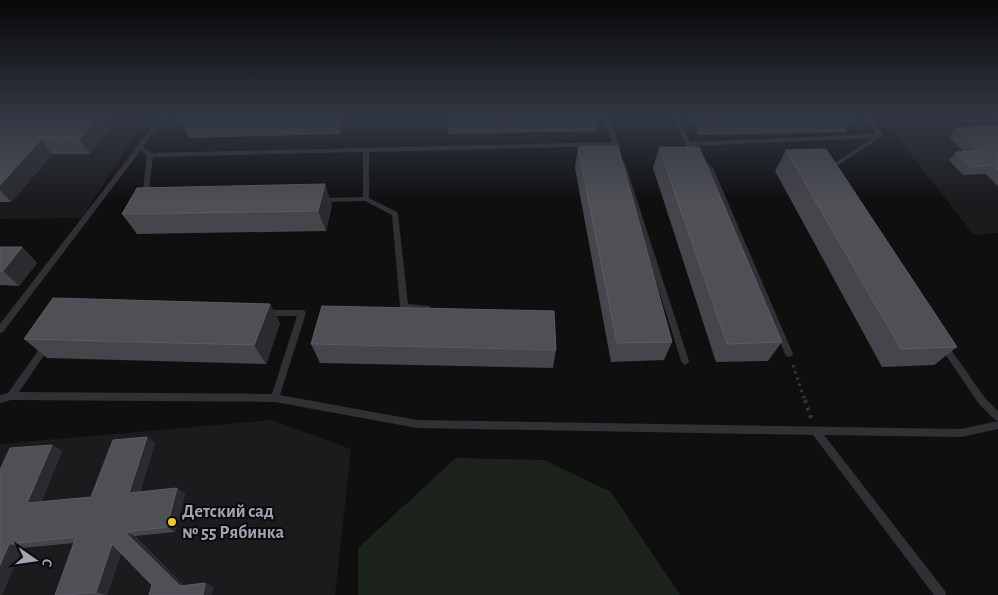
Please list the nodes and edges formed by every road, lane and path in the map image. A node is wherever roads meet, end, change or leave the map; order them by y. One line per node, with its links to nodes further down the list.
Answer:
1 (140, 146): 7 (lane); 14 (lane)
2 (542, 146): 6 (lane)
3 (617, 146): 18 (lane)
4 (690, 146): 17 (lane)
5 (864, 146): 8 (lane)
6 (366, 150): 7 (lane); 9 (lane)
7 (150, 155): 11 (lane)
8 (834, 176)
9 (366, 199): 10 (lane); 12 (lane)
10 (318, 201)
11 (145, 205)
12 (432, 308)
13 (254, 313): 20 (lane)
14 (0, 330)
15 (937, 335): 22 (lane)
16 (50, 341): 19 (lane)
17 (788, 354): 24 (path)
18 (685, 361)
19 (11, 396): 20 (lane); 21 (lane)
20 (275, 398): 24 (lane)
21 (0, 399)
22 (998, 417)
23 (998, 425): 24 (lane)
24 (816, 431): 25 (lane)
25 (941, 595)

